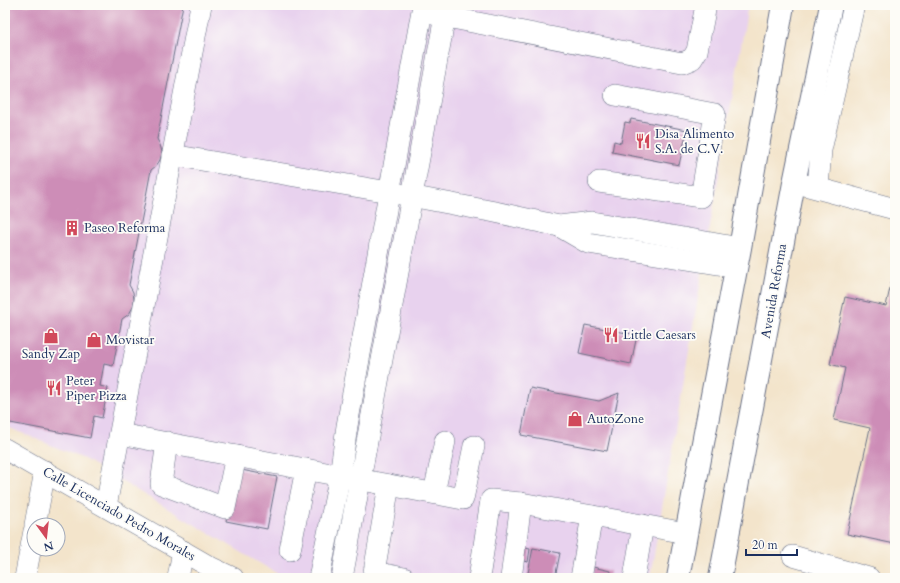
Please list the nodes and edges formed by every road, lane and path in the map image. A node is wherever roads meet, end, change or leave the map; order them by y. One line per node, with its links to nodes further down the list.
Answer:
1 (201, 5): 9 (street)
2 (706, 5): 7 (street)
3 (783, 5): 16 (main road)
4 (831, 5): 11 (main road, Avenida Reforma)
5 (854, 5): 12 (street)
6 (422, 8): 7 (street); 13 (street)
7 (446, 11): 14 (street)
8 (615, 95): 10 (street)
9 (172, 156): 13 (street); 17 (street)
10 (599, 182)
11 (794, 183): 12 (street); 50 (main road, Avenida Reforma)
12 (818, 187): 15 (street)
13 (389, 192): 14 (street); 25 (street)
14 (412, 197): 16 (street); 26 (street)
15 (895, 209)
16 (738, 257): 34 (main road)
17 (120, 434): 19 (street); 30 (street)
18 (445, 441): 28 (street)
19 (168, 442): 22 (street); 22 (street)
20 (474, 446): 28 (street)
21 (5, 449): 24 (street, Calle Licenciado Pedro Morales)
22 (236, 456): 23 (street)
23 (306, 469): 25 (street); 35 (street)
24 (45, 471): 30 (street, Calle Licenciado Pedro Morales); 32 (street)
25 (340, 475): 26 (street); 42 (street)
26 (360, 479): 27 (street); 43 (street)
27 (389, 485): 28 (street); 44 (street)
28 (434, 493)
29 (521, 503): 31 (street); 45 (street); 46 (street)
30 (106, 506): 36 (street, Calle Licenciado Pedro Morales)
31 (592, 516): 33 (street); 47 (street)
32 (36, 517)
33 (643, 525): 34 (street); 48 (street)
34 (686, 533): 49 (main road)
35 (290, 550)
36 (183, 551): 40 (street); 41 (street, Calle Licenciado Pedro Morales)
37 (793, 556): 51 (street)
38 (29, 557): 39 (street)
39 (25, 578)
40 (178, 578)
41 (233, 578)
42 (319, 578)
43 (342, 578)
44 (404, 578)
45 (479, 578)
46 (511, 578)
47 (581, 578)
48 (634, 578)
49 (678, 578)
50 (720, 578)
51 (869, 578)

